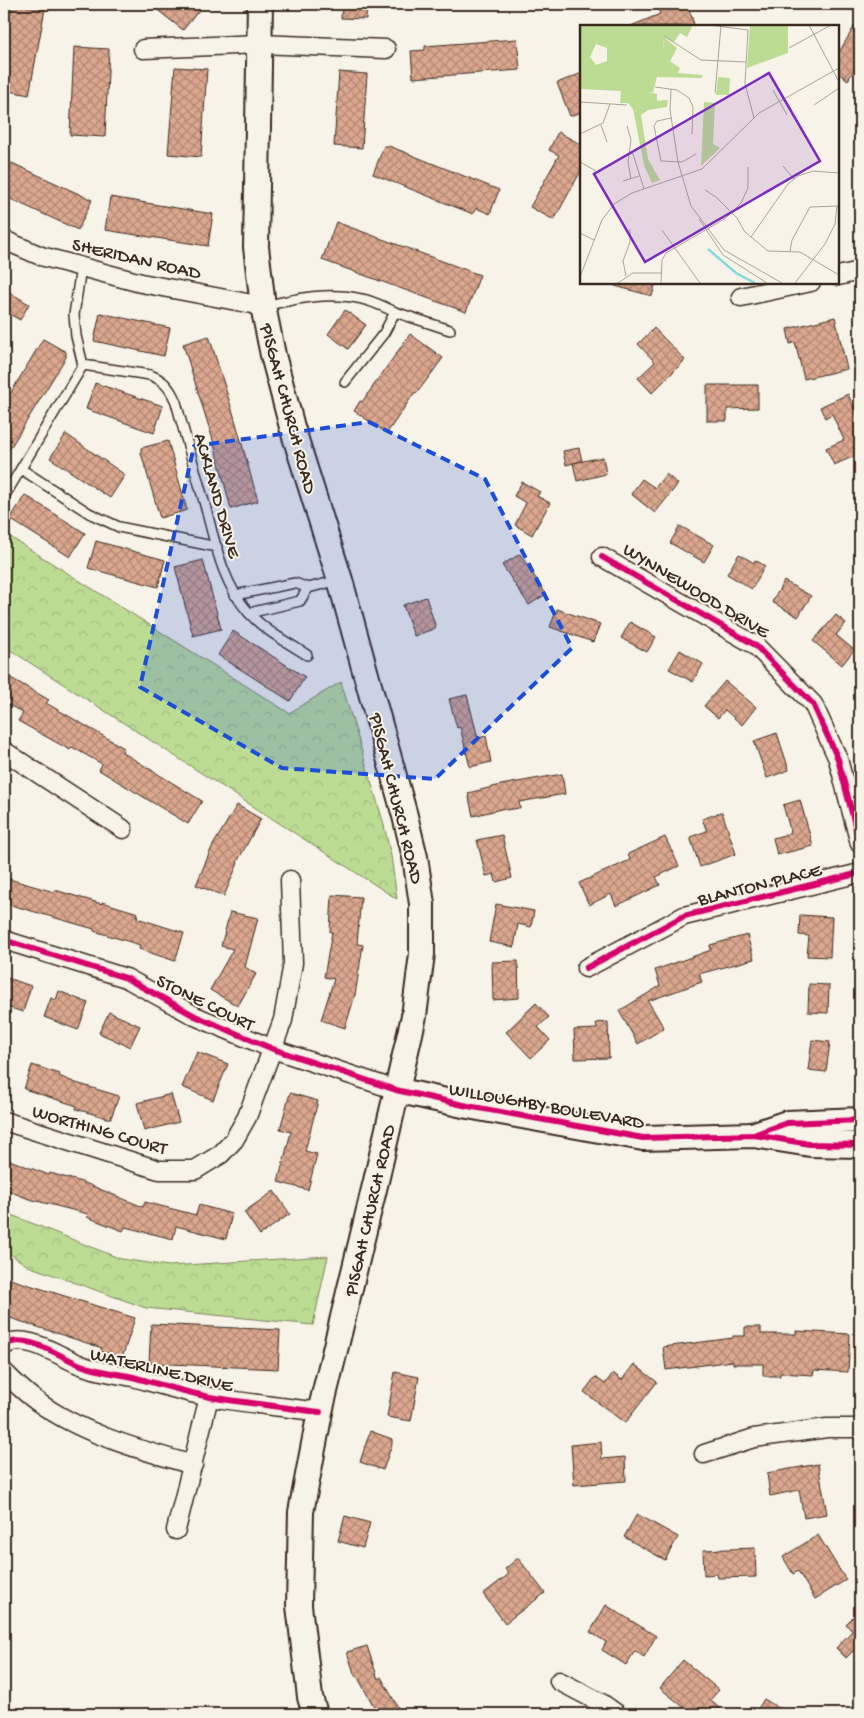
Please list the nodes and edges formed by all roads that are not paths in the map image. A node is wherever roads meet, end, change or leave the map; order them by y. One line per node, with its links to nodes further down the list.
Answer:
1 (260, 4): 2 (main road, PISGAH CHURCH ROAD)
2 (259, 44): 3 (street); 4 (street); 11 (main road, PISGAH CHURCH ROAD)
3 (142, 49)
4 (386, 49)
5 (4, 240): 6 (street, SHERIDAN ROAD)
6 (82, 267): 11 (street, SHERIDAN ROAD); 14 (lane)
7 (860, 271): 8 (street)
8 (839, 276)
9 (802, 284): 10 (street)
10 (740, 297)
11 (263, 306): 12 (lane); 20 (main road, PISGAH CHURCH ROAD)
12 (395, 312): 13 (lane); 15 (lane)
13 (450, 330)
14 (82, 365): 16 (lane); 18 (lane, ACKLAND DRIVE)
15 (345, 382)
16 (20, 469): 17 (lane); 18 (lane)
17 (4, 497)
18 (217, 547): 22 (lane, ACKLAND DRIVE)
19 (602, 557): 27 (street, WYNNEWOOD DRIVE)
20 (340, 580): 21 (lane); 33 (main road, PISGAH CHURCH ROAD)
21 (308, 588): 22 (lane); 23 (lane)
22 (235, 595): 23 (lane, ACKLAND DRIVE)
23 (249, 613): 24 (lane, ACKLAND DRIVE)
24 (307, 656)
25 (4, 751): 26 (street)
26 (123, 829)
27 (860, 844)
28 (860, 873): 31 (street, BLANTON PLACE)
29 (290, 880): 32 (street, WORTHING COURT)
30 (4, 940): 32 (street, STONE COURT)
31 (586, 968)
32 (273, 1049): 33 (street, STONE COURT); 35 (street, WORTHING COURT)
33 (396, 1090): 36 (main road, WILLOUGHBY BOULEVARD); 41 (main road, PISGAH CHURCH ROAD)
34 (860, 1120): 36 (main road, WILLOUGHBY BOULEVARD)
35 (4, 1121)
36 (754, 1134): 37 (main road, WILLOUGHBY BOULEVARD)
37 (860, 1145)
38 (4, 1346): 40 (street, WATERLINE DRIVE)
39 (4, 1372): 44 (street)
40 (209, 1396): 41 (street, WATERLINE DRIVE); 44 (street)
41 (320, 1412): 47 (main road, PISGAH CHURCH ROAD)
42 (860, 1428): 43 (street)
43 (704, 1454)
44 (193, 1465): 45 (street)
45 (176, 1530)
46 (559, 1681): 48 (street)
47 (315, 1714)
48 (617, 1714)

